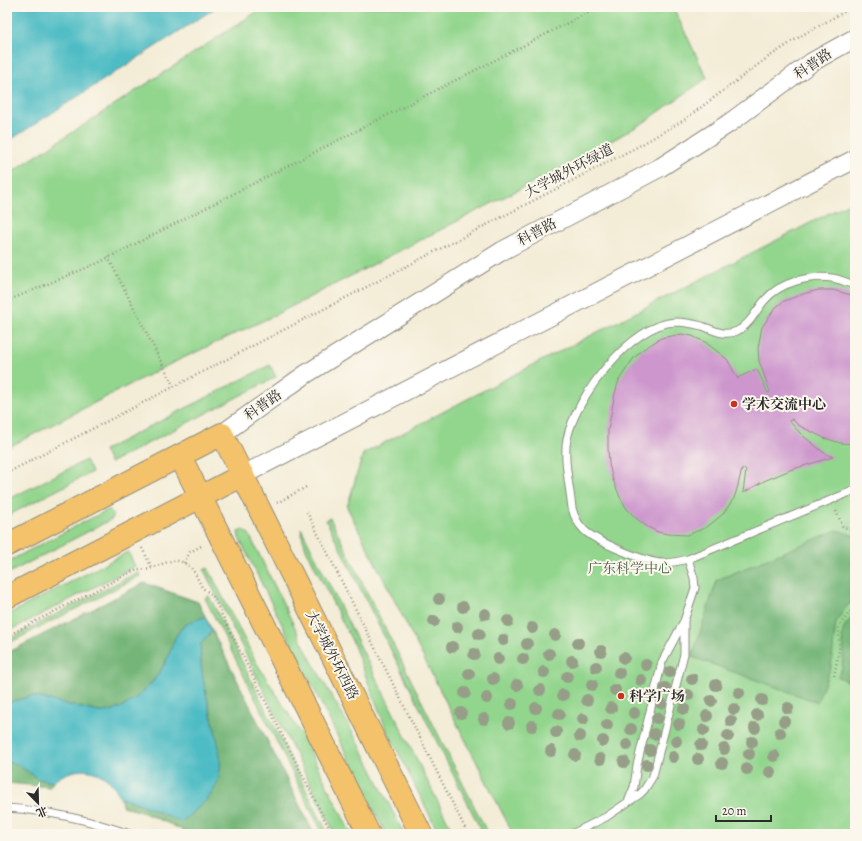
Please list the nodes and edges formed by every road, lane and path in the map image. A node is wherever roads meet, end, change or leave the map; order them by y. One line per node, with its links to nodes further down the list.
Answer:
1 (600, 7): 5 (path)
2 (853, 7): 8 (path, 大学城外环绿道)
3 (855, 38): 9 (street, 科普路)
4 (855, 159): 12 (street)
5 (108, 257): 7 (path); 8 (path)
6 (855, 285): 21 (lane)
7 (7, 301)
8 (174, 387): 11 (path, 大学城外环绿道)
9 (222, 434): 10 (main road); 12 (main road, 大学城外环西路)
10 (180, 456): 14 (main road); 18 (main road)
11 (7, 473)
12 (243, 475): 14 (main road); 36 (main road, 大学城外环西路)
13 (855, 490): 15 (lane)
14 (200, 496): 24 (main road); 35 (main road)
15 (832, 500): 17 (path); 21 (lane)
16 (307, 512): 37 (path)
17 (855, 530)
18 (7, 545)
19 (141, 548): 23 (path)
20 (190, 552): 22 (path)
21 (688, 559): 26 (lane)
22 (184, 563): 23 (path); 34 (path)
23 (152, 568): 27 (path)
24 (7, 597)
25 (855, 605): 28 (path)
26 (684, 621): 31 (lane); 31 (lane)
27 (7, 636)
28 (834, 676)
29 (855, 685): 30 (path)
30 (850, 695)
31 (628, 802): 38 (lane)
32 (7, 808): 33 (lane)
33 (130, 834)
34 (332, 834)
35 (369, 834)
36 (421, 834)
37 (468, 834)
38 (572, 834)

